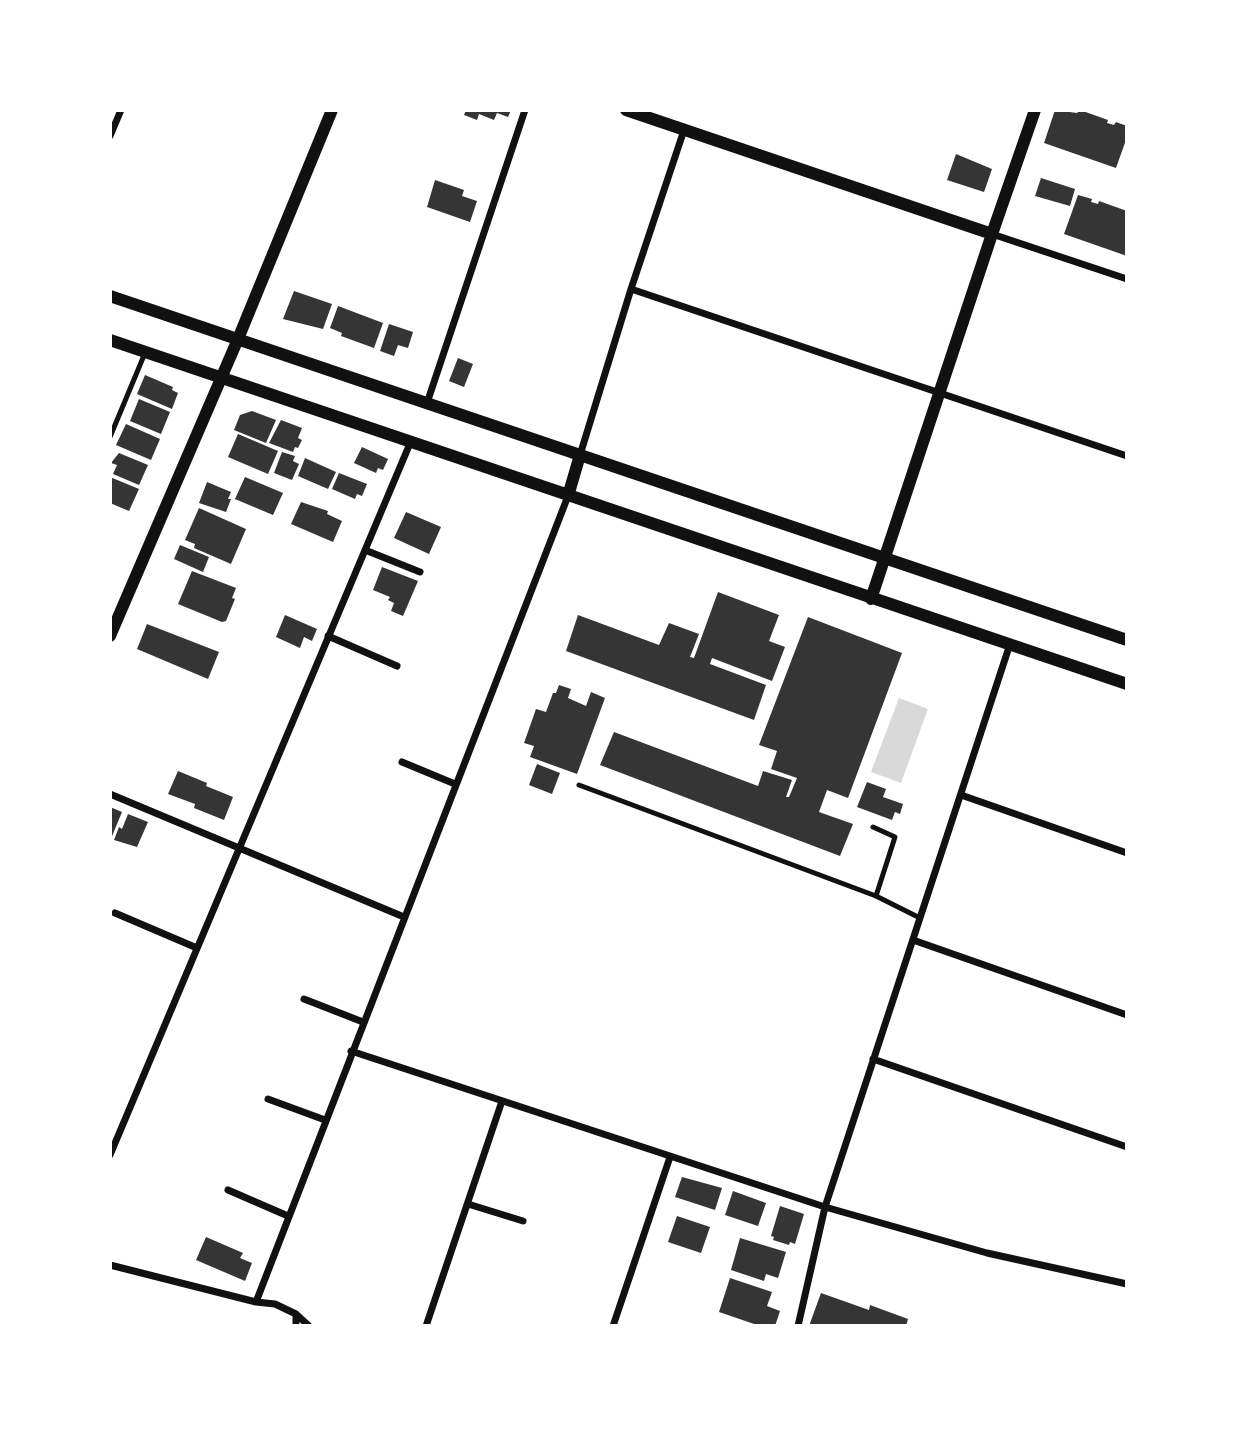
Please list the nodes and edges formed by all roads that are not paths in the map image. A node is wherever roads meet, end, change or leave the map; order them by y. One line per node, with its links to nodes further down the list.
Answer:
1 (332, 110): 13 (street)
2 (525, 110): 17 (street)
3 (626, 110): 6 (street)
4 (1035, 110): 8 (street)
5 (117, 114): 7 (street)
6 (684, 130): 8 (street); 10 (street)
7 (110, 136)
8 (992, 234): 9 (street); 16 (street)
9 (1127, 279)
10 (631, 289): 16 (street); 20 (street)
11 (110, 296): 13 (street)
12 (110, 340): 14 (street)
13 (238, 340): 15 (street); 17 (street)
14 (146, 351): 15 (street); 18 (lane)
15 (222, 376): 19 (street); 27 (street)
16 (939, 394): 21 (street); 24 (street)
17 (426, 403): 20 (street)
18 (110, 437)
19 (411, 441): 22 (street); 23 (street)
20 (580, 455): 22 (street); 24 (street)
21 (1127, 456)
22 (568, 496): 26 (street); 34 (street)
23 (365, 550): 25 (street); 28 (street)
24 (885, 556): 26 (street); 29 (street)
25 (420, 572)
26 (871, 599): 30 (street)
27 (111, 635)
28 (328, 636): 31 (street); 39 (street)
29 (1127, 640)
30 (1010, 644): 32 (street); 37 (street)
31 (397, 666)
32 (1127, 684)
33 (402, 762): 34 (street)
34 (456, 784): 43 (street)
35 (579, 785): 41 (lane)
36 (110, 794): 39 (street)
37 (961, 795): 40 (street); 44 (street)
38 (873, 827): 41 (lane)
39 (239, 848): 43 (street); 46 (street)
40 (1127, 853)
41 (876, 896): 44 (lane)
42 (115, 913): 46 (street)
43 (404, 917): 49 (street)
44 (920, 918): 45 (street)
45 (913, 940): 48 (street); 51 (street)
46 (197, 948): 56 (street)
47 (304, 999): 49 (street)
48 (1127, 1015)
49 (363, 1022): 50 (street)
50 (351, 1051): 53 (street); 54 (street)
51 (873, 1059): 55 (street); 60 (street)
52 (268, 1099): 54 (street)
53 (502, 1101): 57 (street); 59 (street)
54 (325, 1120): 61 (street)
55 (1127, 1147)
56 (110, 1155)
57 (670, 1157): 60 (street); 70 (street)
58 (228, 1190): 61 (street)
59 (468, 1204): 62 (street); 69 (street)
60 (825, 1207): 64 (street); 71 (street)
61 (288, 1216): 65 (street)
62 (523, 1221)
63 (110, 1265): 65 (street)
64 (1127, 1284)
65 (256, 1302): 66 (street)
66 (296, 1314): 67 (street); 68 (street)
67 (296, 1326)
68 (309, 1326)
69 (426, 1326)
70 (613, 1326)
71 (798, 1326)

